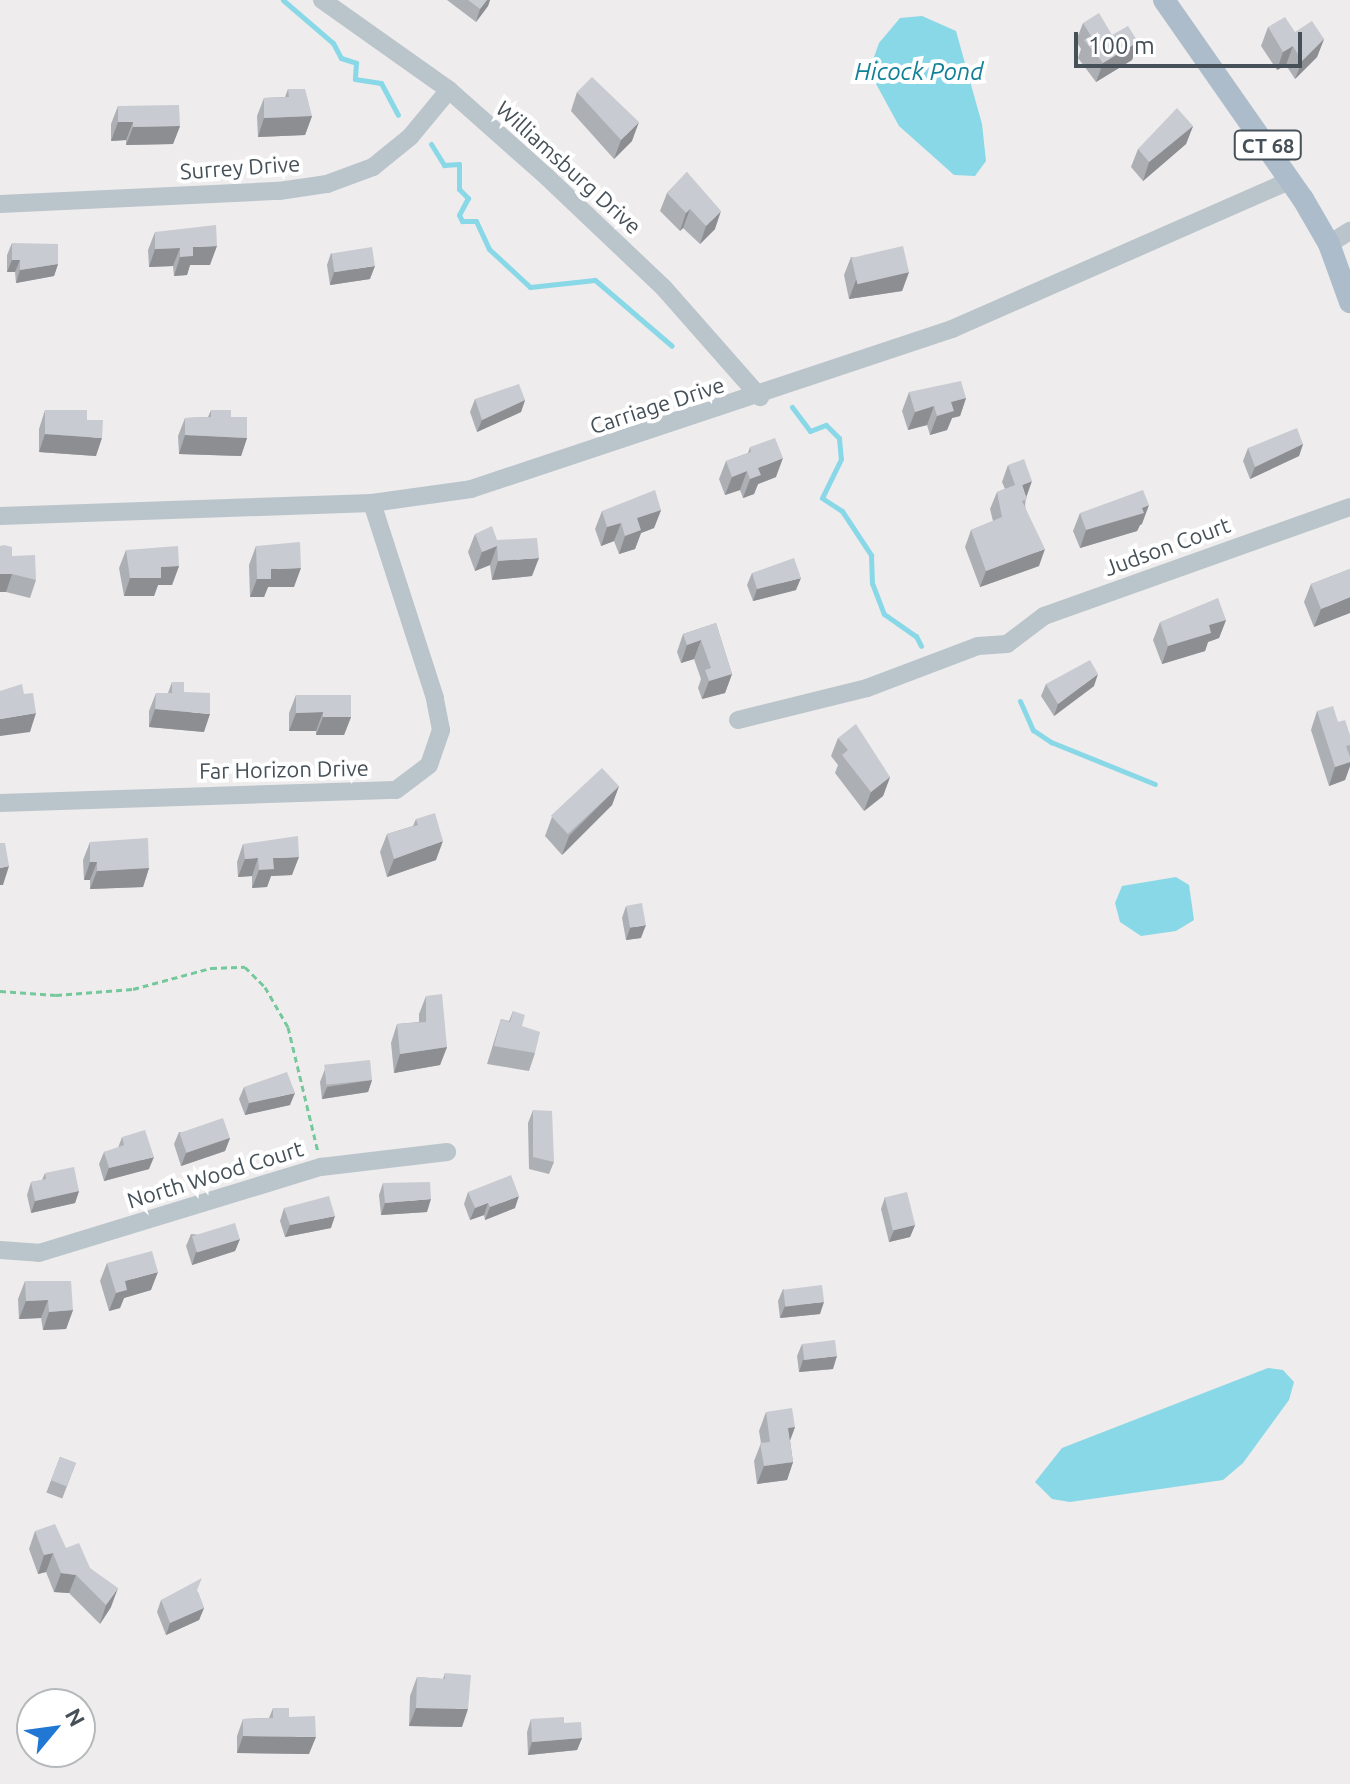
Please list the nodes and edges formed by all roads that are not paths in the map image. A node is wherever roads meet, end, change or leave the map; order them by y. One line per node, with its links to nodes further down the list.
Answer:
1 (322, 0): 3 (street, Williamsburg Drive)
2 (1164, 0): 4 (main road, CT 68)
3 (449, 90): 5 (street, Surrey Drive); 9 (street, Williamsburg Drive)
4 (1291, 180): 7 (main road, CT 68); 9 (street, Carriage Drive)
5 (0, 204)
6 (1350, 231): 7 (street)
7 (1329, 244): 8 (main road, CT 68)
8 (1350, 302)
9 (760, 397): 10 (street, Carriage Drive)
10 (372, 503): 12 (street, Carriage Drive); 14 (street, Far Horizon Drive)
11 (1350, 507): 13 (street, Judson Court)
12 (0, 516)
13 (738, 720)
14 (0, 803)
15 (447, 1152): 16 (street, North Wood Court)
16 (0, 1250)

